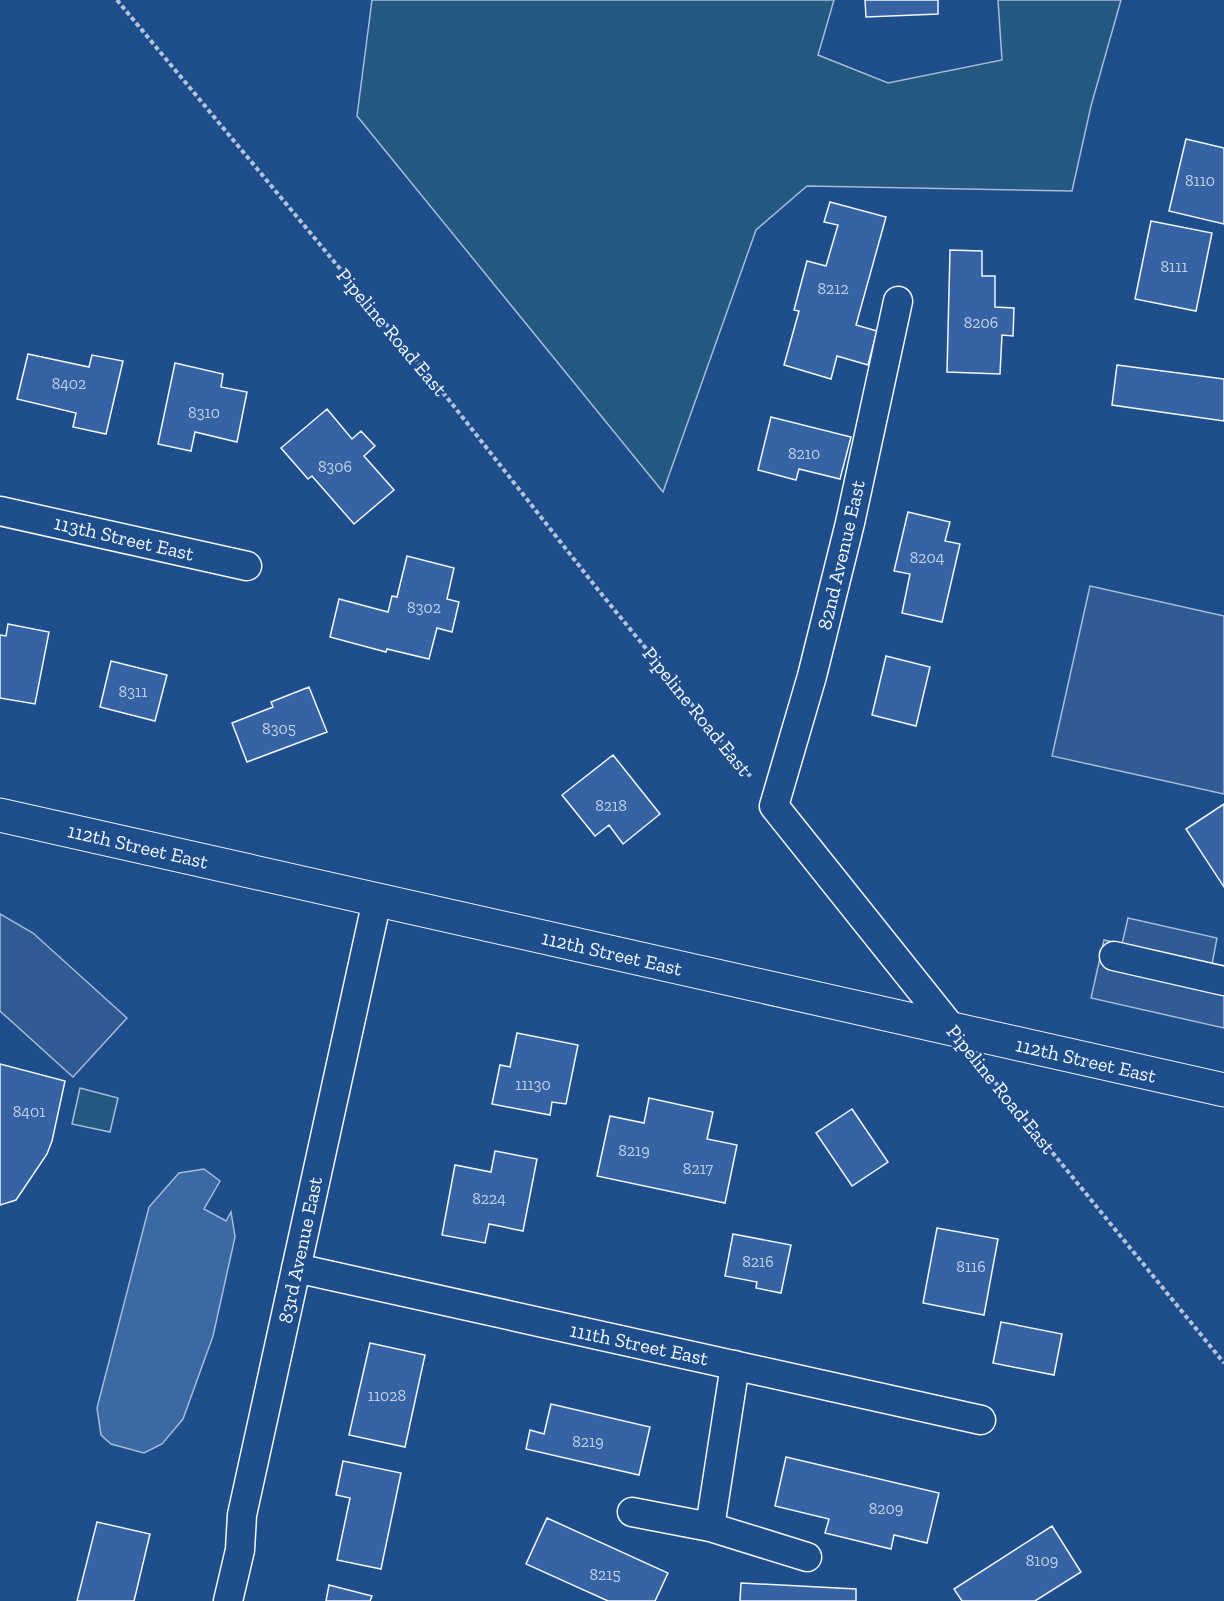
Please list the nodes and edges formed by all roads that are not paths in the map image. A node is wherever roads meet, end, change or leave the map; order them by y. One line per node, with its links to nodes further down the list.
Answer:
1 (898, 301): 4 (street, 82nd Avenue East)
2 (0, 511): 3 (street, 113th Street East)
3 (247, 566)
4 (774, 806): 9 (street, Pipeline Road East)
5 (0, 815): 6 (main road, 112th Street East)
6 (377, 900): 9 (main road, 112th Street East); 11 (street, 83rd Avenue East)
7 (1114, 956): 8 (street)
8 (1224, 981)
9 (952, 1030): 10 (main road, 112th Street East)
10 (1224, 1090)
11 (296, 1268): 12 (street, 111th Street East); 17 (street, 83rd Avenue East)
12 (735, 1365): 13 (street, 111th Street East); 15 (street)
13 (981, 1420)
14 (632, 1512): 15 (street)
15 (710, 1527): 16 (street)
16 (807, 1557)
17 (228, 1601)

